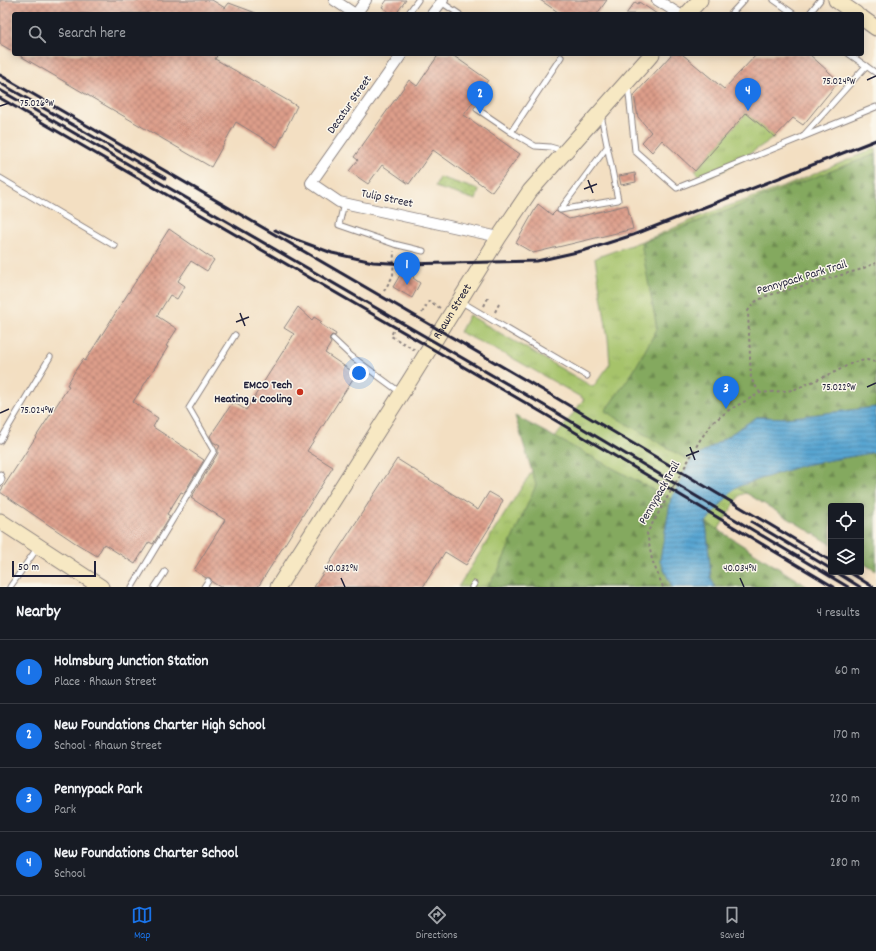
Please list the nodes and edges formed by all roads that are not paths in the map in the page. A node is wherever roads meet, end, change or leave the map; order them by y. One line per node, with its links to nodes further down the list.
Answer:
1 (334, 0): 11 (street)
2 (366, 0): 12 (street)
3 (418, 0): 13 (lane)
4 (657, 0): 16 (street)
5 (700, 0): 17 (main road)
6 (744, 0): 18 (lane)
7 (774, 0): 19 (lane)
8 (820, 0): 20 (lane)
9 (836, 0): 21 (main road)
10 (442, 1): 14 (street); 15 (lane)
11 (353, 12)
12 (357, 12)
13 (409, 12)
14 (434, 12)
15 (456, 12)
16 (676, 12)
17 (689, 12)
18 (733, 12)
19 (791, 12)
20 (811, 12)
21 (853, 12)
22 (864, 19): 23 (main road)
23 (876, 28)
24 (401, 56): 38 (street, Decatur Street)
25 (650, 56): 30 (main road, Rhawn Street)
26 (853, 56): 28 (lane)
27 (561, 58): 34 (lane)
28 (866, 66): 29 (lane); 35 (lane)
29 (876, 73)
30 (627, 82): 33 (main road, Rhawn Street); 35 (lane)
31 (876, 107): 35 (lane)
32 (477, 109): 34 (lane)
33 (600, 112): 36 (lane); 37 (main road, Rhawn Street)
34 (511, 132): 37 (lane)
35 (802, 137)
36 (607, 147): 36 (lane)
37 (565, 151): 41 (main road, Rhawn Street)
38 (333, 152): 40 (street, Tulip Street)
39 (0, 178): 42 (lane)
40 (344, 203): 41 (street, Tulip Street); 43 (lane)
41 (499, 237): 44 (main road, Rhawn Street)
42 (115, 246)
43 (423, 251)
44 (459, 300): 48 (lane); 49 (main road, Rhawn Street)
45 (235, 335): 59 (lane)
46 (333, 339): 49 (lane)
47 (50, 357): 50 (lane)
48 (587, 376)
49 (402, 393): 62 (main road, Rhawn Street)
50 (0, 440)
51 (0, 474): 52 (lane)
52 (0, 483)
53 (0, 521): 54 (main road)
54 (39, 546): 57 (main road); 58 (lane)
55 (165, 572): 60 (lane)
56 (208, 581): 61 (lane)
57 (95, 585)
58 (10, 587)
59 (132, 587)
60 (155, 587)
61 (204, 587)
62 (278, 587)

